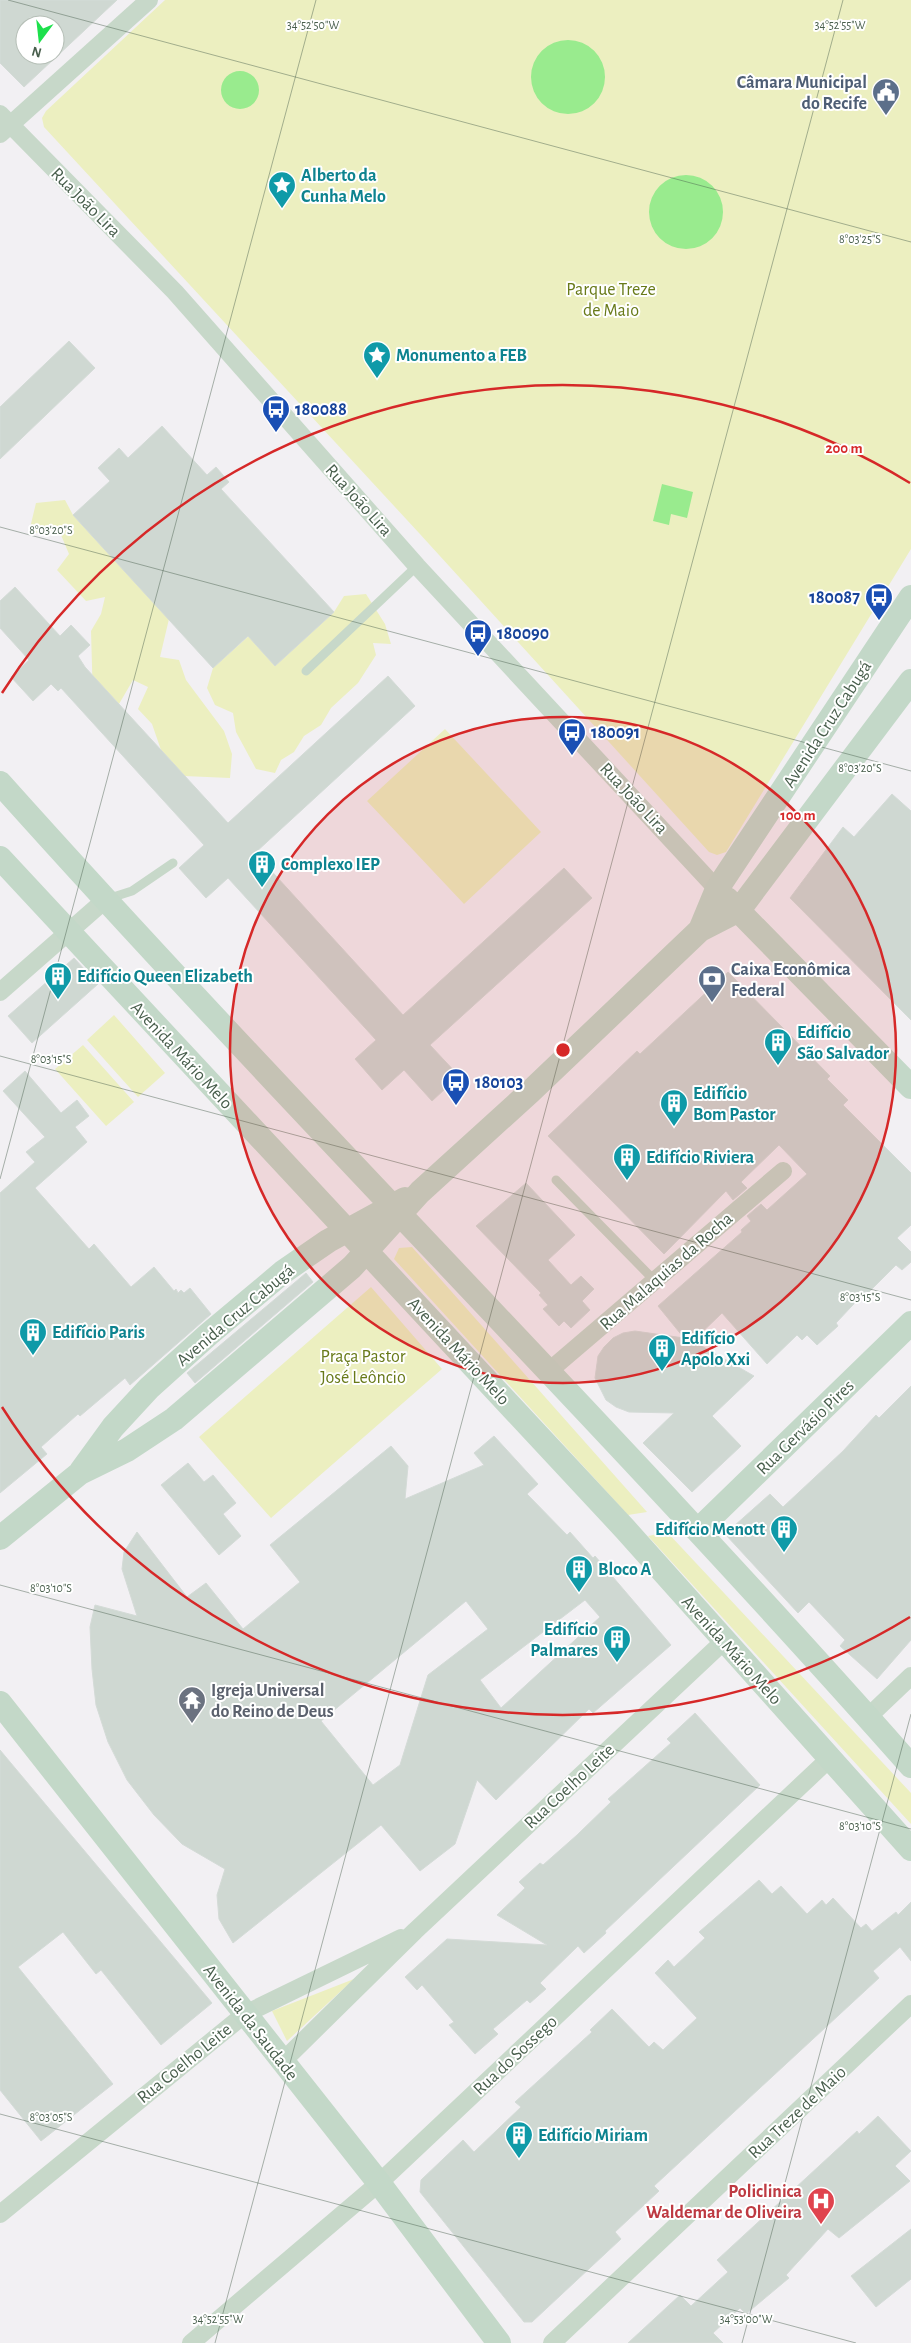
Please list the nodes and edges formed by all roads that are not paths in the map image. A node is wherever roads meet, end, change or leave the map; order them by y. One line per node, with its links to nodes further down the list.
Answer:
1 (150, 0): 2 (street)
2 (3, 124): 3 (street, Rua João Lira)
3 (417, 566): 5 (lane); 10 (street, Rua João Lira)
4 (911, 597): 10 (main road, Avenida Cruz Cabugá)
5 (306, 671)
6 (911, 681): 12 (main road, Avenida Cruz Cabugá)
7 (0, 783): 11 (main road)
8 (0, 858): 14 (main road, Avenida Mário Melo)
9 (173, 863): 11 (lane)
10 (717, 889): 12 (main road); 13 (main road, Avenida Cruz Cabugá)
11 (105, 900): 14 (street); 19 (main road)
12 (739, 910): 13 (main road, Avenida Cruz Cabugá); 16 (main road)
13 (700, 930): 19 (main road, Avenida Cruz Cabugá)
14 (69, 933): 15 (street); 20 (main road, Avenida Mário Melo)
15 (0, 992)
16 (911, 1087)
17 (783, 1171): 22 (street, Rua Malaquias da Rocha)
18 (556, 1180): 22 (lane)
19 (396, 1211): 20 (main road, Avenida Cruz Cabugá); 21 (main road, Avenida Cruz Cabugá); 24 (main road)
20 (347, 1231): 21 (main road, Avenida Mário Melo); 25 (main road, Avenida Cruz Cabugá)
21 (366, 1252): 25 (main road, Avenida Cruz Cabugá); 28 (main road, Avenida Mário Melo)
22 (654, 1281): 24 (street, Rua Malaquias da Rocha)
23 (911, 1323): 26 (main road, Rua Gervásio Pires)
24 (549, 1371): 26 (main road)
25 (80, 1473): 27 (main road, Avenida Cruz Cabugá)
26 (698, 1530): 31 (main road)
27 (0, 1538)
28 (723, 1642): 32 (main road, Avenida Mário Melo); 35 (street, Rua Coelho Leite)
29 (911, 1676): 31 (street)
30 (0, 1703): 37 (main road, Avenida da Saudade)
31 (868, 1716): 33 (main road)
32 (830, 1758): 34 (main road, Avenida Mário Melo); 39 (street, Rua do Sossego)
33 (911, 1766)
34 (911, 1849)
35 (415, 1931): 37 (street, Rua Coelho Leite); 38 (street, Rua Coelho Leite)
36 (911, 2004): 43 (street, Rua Treze de Maio)
37 (245, 2014): 38 (main road, Avenida da Saudade); 40 (street, Rua Coelho Leite)
38 (283, 2061): 39 (main road, Avenida da Saudade)
39 (379, 2183): 41 (street, Rua do Sossego); 42 (main road, Avenida da Saudade)
40 (0, 2214)
41 (191, 2343)
42 (499, 2343)
43 (552, 2343)

